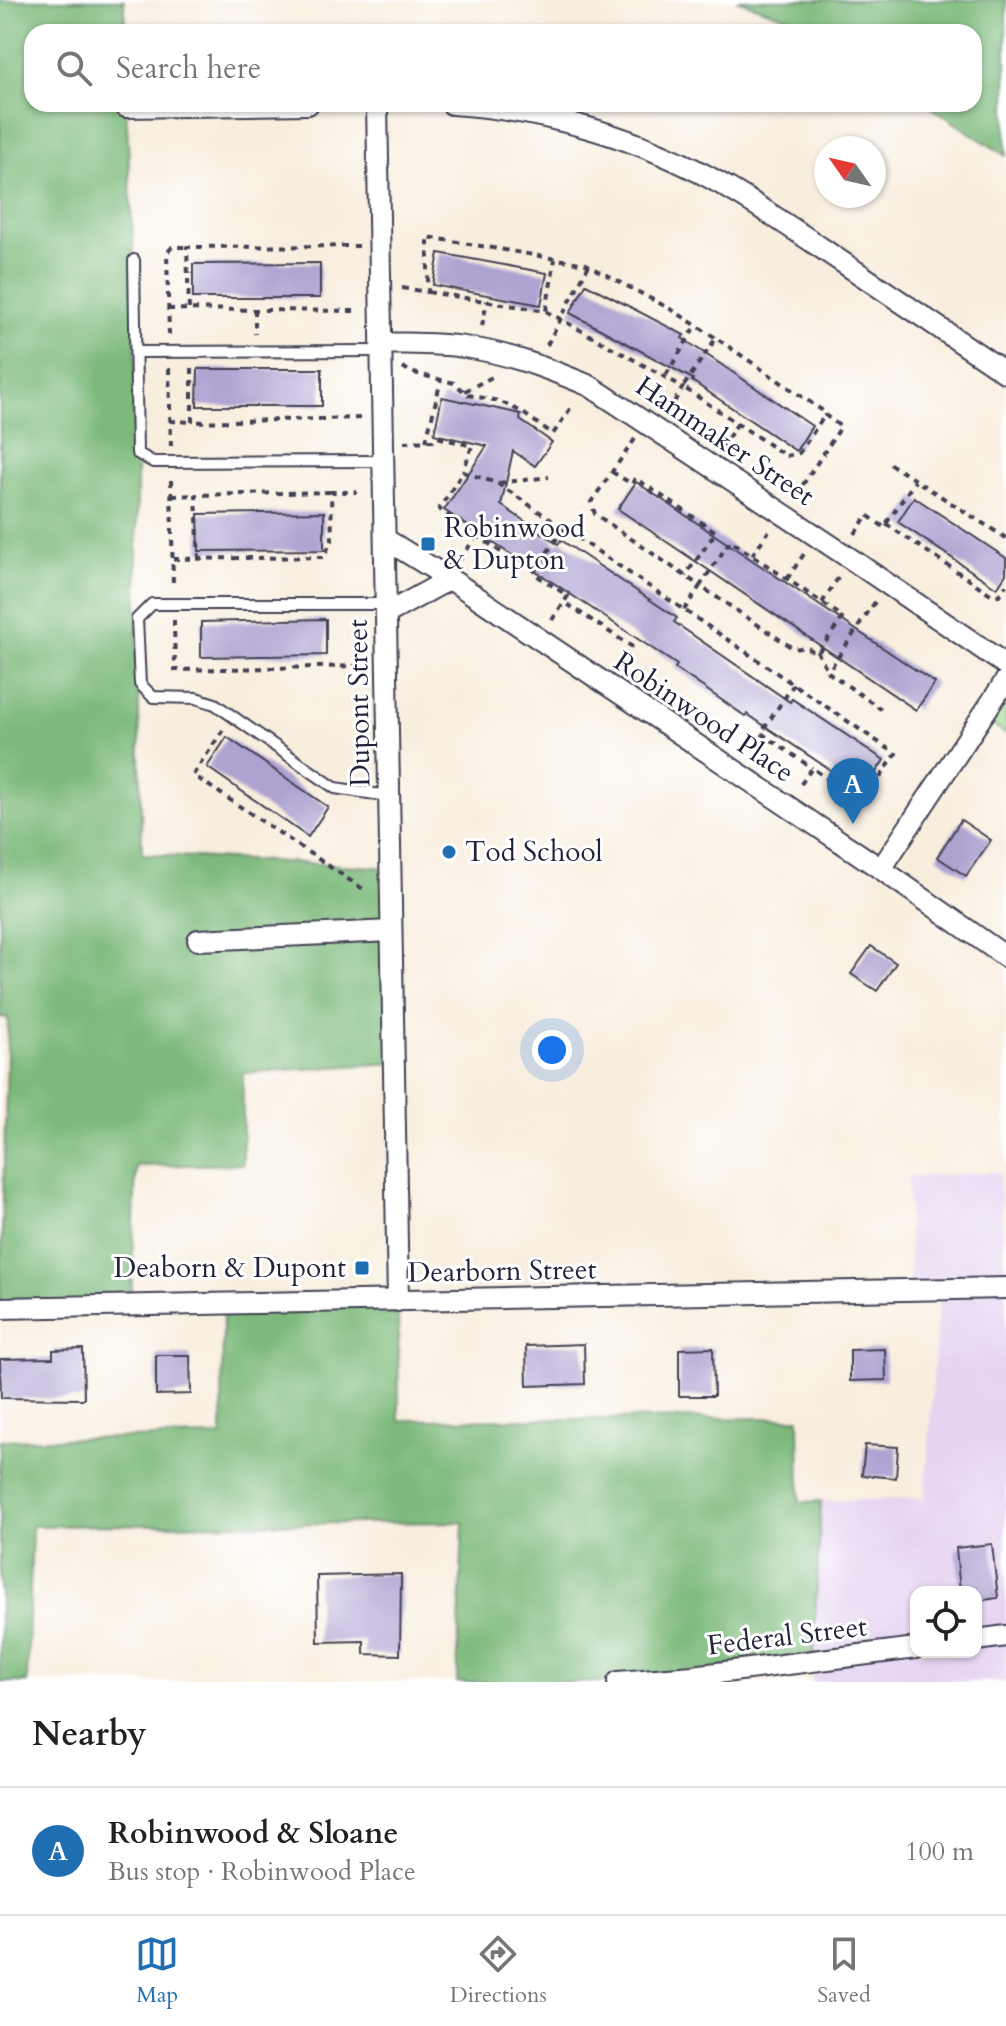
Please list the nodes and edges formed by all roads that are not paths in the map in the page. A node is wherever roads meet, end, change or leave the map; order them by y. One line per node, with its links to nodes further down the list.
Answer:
1 (377, 112): 4 (street, Dupont Street)
2 (514, 112): 6 (street)
3 (134, 260): 5 (lane)
4 (382, 347): 5 (lane); 7 (street, Dupont Street); 11 (street, Hammaker Street)
5 (136, 352): 7 (lane)
6 (1006, 373)
7 (384, 461): 8 (street, Dupont Street)
8 (385, 539): 9 (street, Robinwood Place); 10 (street, Dupont Street)
9 (450, 579): 10 (street); 14 (street, Robinwood Place)
10 (386, 609): 13 (street, Dupont Street); 13 (lane)
11 (1006, 665)
12 (1006, 680): 14 (street)
13 (388, 796): 15 (street, Dupont Street)
14 (881, 869): 17 (street, Robinwood Place)
15 (391, 931): 16 (street); 19 (street, Dupont Street)
16 (198, 940)
17 (1006, 957)
18 (1006, 1288): 19 (street, Dearborn Street)
19 (398, 1301): 20 (street, Dearborn Street)
20 (0, 1308)
21 (1006, 1636): 22 (street)
22 (982, 1639)
23 (910, 1649): 24 (street, Federal Street)
24 (618, 1682)

